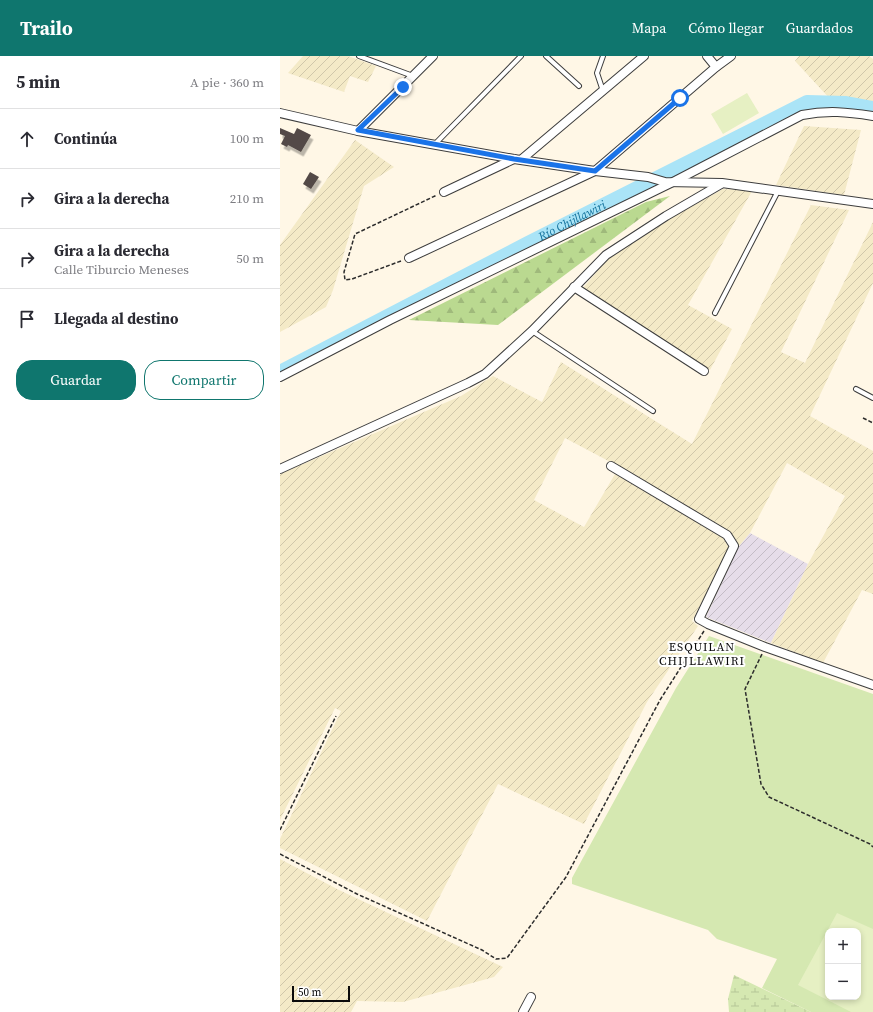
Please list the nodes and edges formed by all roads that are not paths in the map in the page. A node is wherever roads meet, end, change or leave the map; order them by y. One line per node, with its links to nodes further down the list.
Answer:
1 (359, 56): 10 (lane)
2 (433, 56): 10 (street)
3 (521, 56): 16 (lane)
4 (546, 56): 11 (lane)
5 (603, 56): 12 (lane)
6 (644, 56): 12 (street)
7 (707, 56): 9 (street)
8 (731, 56): 9 (street)
9 (716, 67): 18 (street)
10 (414, 76): 15 (street)
11 (579, 86)
12 (603, 91): 17 (street)
13 (280, 113): 15 (street)
14 (873, 116): 19 (street)
15 (358, 130): 16 (street)
16 (435, 144): 17 (street)
17 (518, 159): 18 (street); 22 (street)
18 (595, 171): 19 (street); 24 (street)
19 (669, 182): 20 (street); 29 (street)
20 (722, 183): 21 (street); 25 (street)
21 (778, 191): 23 (street); 26 (lane)
22 (444, 192)
23 (873, 204)
24 (410, 258)
25 (574, 287): 27 (street); 28 (street)
26 (715, 313)
27 (532, 331): 32 (lane); 34 (street)
28 (704, 371)
29 (280, 377)
30 (856, 389): 31 (lane)
31 (873, 398)
32 (653, 411)
33 (611, 466): 35 (street)
34 (280, 469)
35 (873, 685)
36 (531, 997): 37 (street)
37 (524, 1012)

